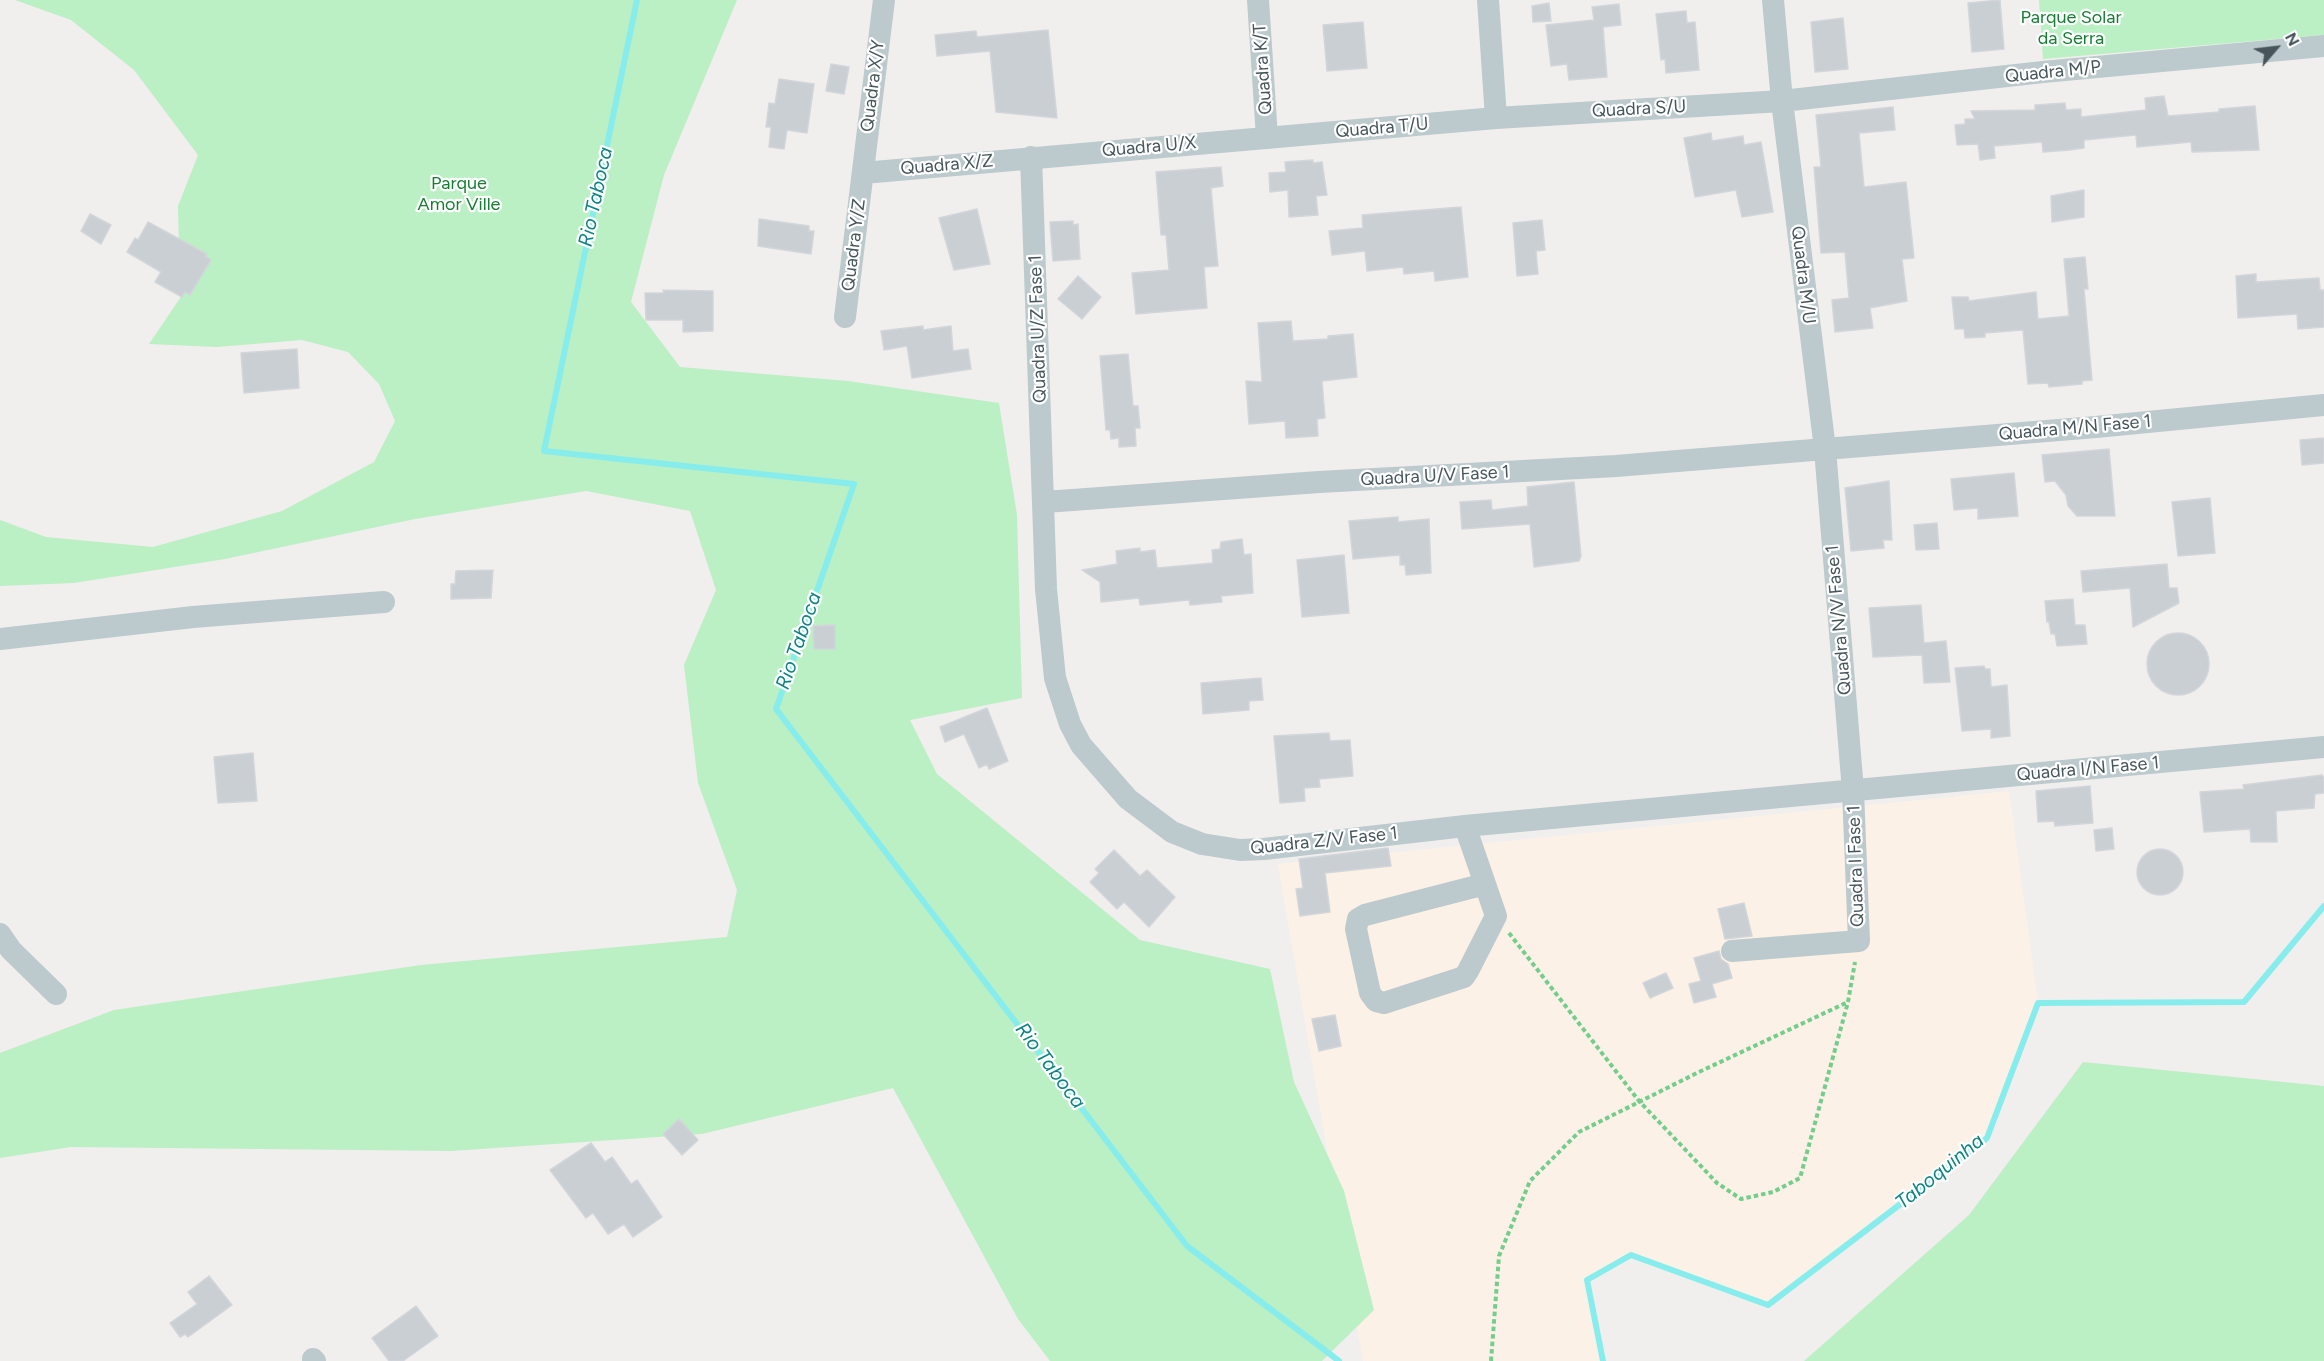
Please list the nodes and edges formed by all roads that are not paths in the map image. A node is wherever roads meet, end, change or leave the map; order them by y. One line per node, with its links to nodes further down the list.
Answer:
1 (884, 0): 10 (street, Quadra X/Y)
2 (1258, 0): 8 (street, Quadra K/T)
3 (1488, 0): 7 (street)
4 (1773, 0): 6 (street, Quadra M/U)
5 (2324, 46): 6 (street, Quadra M/P)
6 (1782, 101): 7 (street, Quadra S/U); 13 (street, Quadra M/U)
7 (1496, 118): 8 (street, Quadra T/U)
8 (1267, 138): 9 (street, Quadra U/X)
9 (1031, 157): 10 (street, Quadra X/Z); 14 (street, Quadra U/Z Fase 1)
10 (863, 173): 11 (street, Quadra Y/Z)
11 (845, 317)
12 (2324, 405): 13 (street, Quadra M/N Fase 1)
13 (1825, 449): 14 (street, Quadra U/V Fase 1); 18 (street, Quadra N/V Fase 1)
14 (1045, 502): 19 (street, Quadra Z/V Fase 1)
15 (384, 602): 16 (street)
16 (0, 639)
17 (2324, 747): 18 (street, Quadra I/N Fase 1)
18 (1852, 791): 19 (street, Quadra Z/V Fase 1); 22 (street, Quadra I Fase 1)
19 (1465, 826): 20 (street)
20 (1485, 885): 20 (street)
21 (0, 934): 23 (street)
22 (1732, 951)
23 (56, 994)

